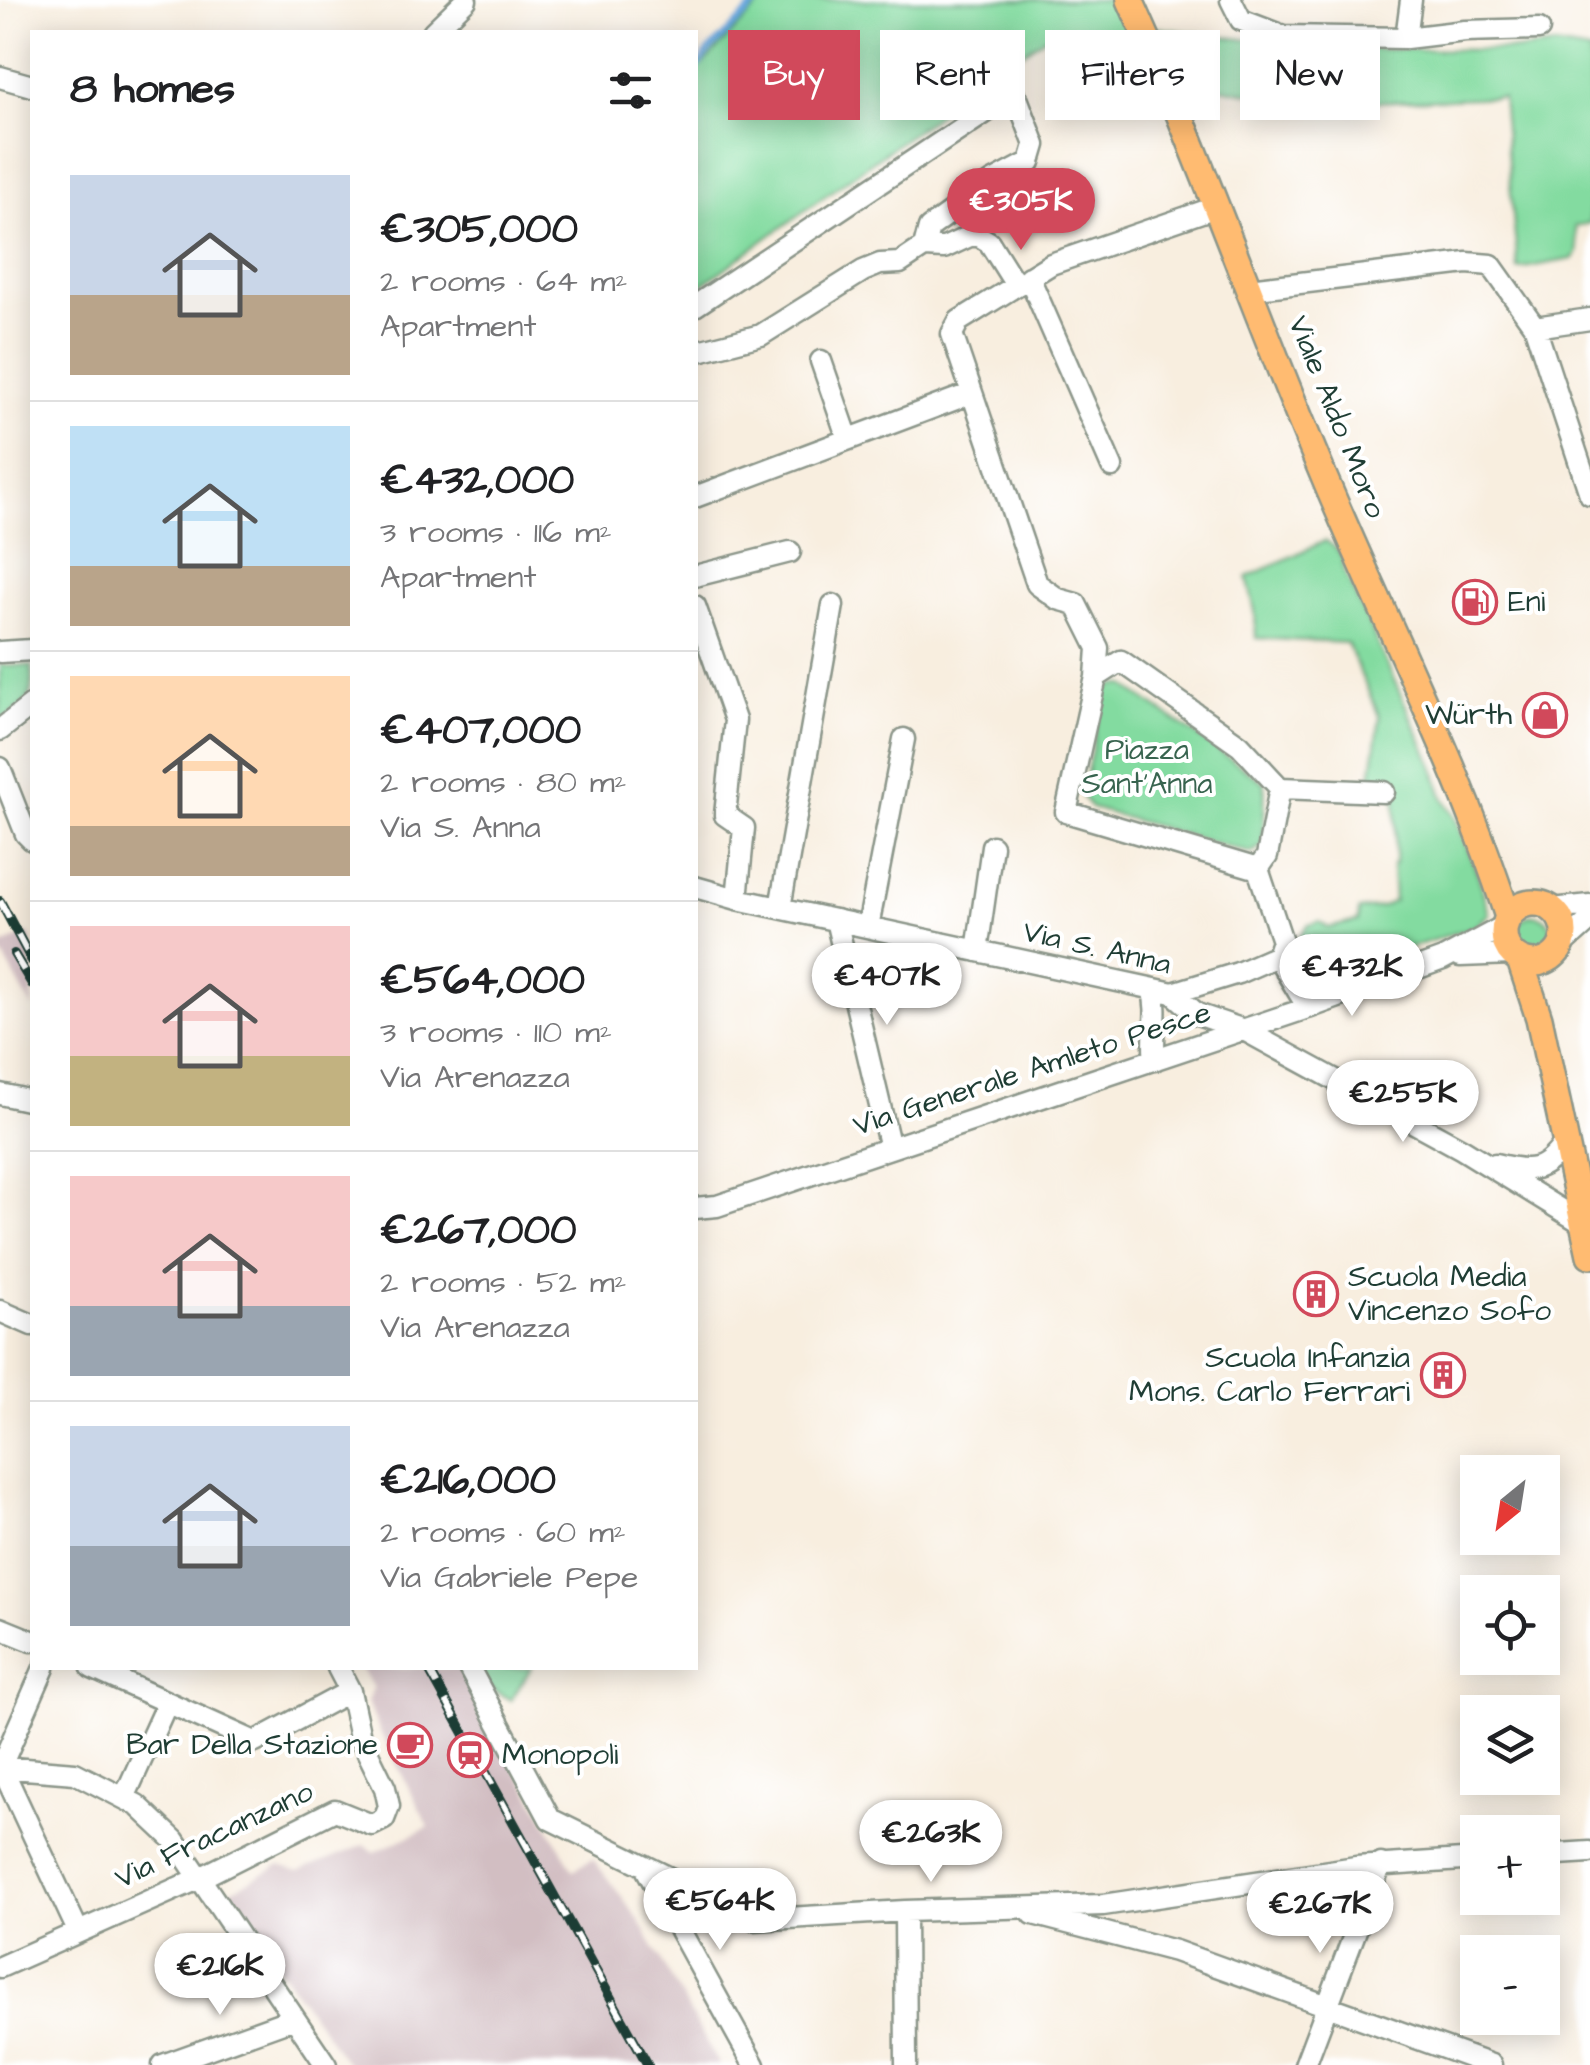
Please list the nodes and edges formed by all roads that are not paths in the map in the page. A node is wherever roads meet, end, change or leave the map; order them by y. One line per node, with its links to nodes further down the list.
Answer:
1 (466, 0): 6 (street)
2 (1231, 0): 7 (street)
3 (1410, 0): 7 (street)
4 (1134, 9): 10 (main road, Viale Aldo Moro)
5 (1539, 29): 7 (street)
6 (435, 30)
7 (1406, 38)
8 (0, 76): 9 (street)
9 (30, 85)
10 (1216, 207): 12 (street); 13 (main road, Viale Aldo Moro)
11 (924, 247): 12 (street); 14 (street); 17 (street)
12 (1022, 281): 19 (street); 21 (street)
13 (1249, 289): 16 (street); 39 (main road, Viale Aldo Moro)
14 (698, 304)
15 (1590, 319): 16 (street)
16 (1535, 327): 22 (street)
17 (698, 351)
18 (820, 361): 20 (street)
19 (972, 393): 20 (street); 30 (street)
20 (848, 440): 23 (street)
21 (1112, 468)
22 (1590, 494)
23 (698, 496)
24 (790, 552): 25 (street)
25 (698, 575)
26 (833, 605): 45 (street)
27 (698, 615): 42 (street)
28 (30, 650): 29 (street)
29 (0, 652)
30 (1096, 677): 35 (street); 40 (street)
31 (30, 707): 32 (street)
32 (0, 730)
33 (904, 739): 49 (street)
34 (0, 768): 37 (street)
35 (1280, 788): 36 (street); 40 (street)
36 (1384, 792)
37 (30, 838)
38 (992, 846): 51 (street)
39 (1489, 857): 44 (main road, Viale Aldo Moro); 48 (main road, Viale Aldo Moro)
40 (1258, 868): 52 (street)
41 (698, 888): 42 (street, Via S. Anna)
42 (738, 899): 45 (street, Via S. Anna)
43 (1590, 905): 44 (street)
44 (1548, 907): 48 (main road); 50 (main road)
45 (780, 908): 46 (street, Via S. Anna)
46 (836, 920): 49 (street, Via S. Anna); 64 (street)
47 (1590, 920): 50 (street)
48 (1506, 922): 53 (main road); 54 (street, Via Generale Amleto Pesce)
49 (868, 927): 51 (street, Via S. Anna)
50 (1559, 949): 53 (main road); 58 (main road)
51 (977, 951): 55 (street, Via S. Anna)
52 (1277, 956): 56 (street); 57 (street)
53 (1516, 957): 54 (street, Via Generale Amleto Pesce); 58 (main road)
54 (1443, 959): 57 (street, Via Generale Amleto Pesce)
55 (1152, 989): 56 (street, Via S. Anna); 60 (street)
56 (1173, 993): 59 (street, Via S. Anna)
57 (1308, 1008): 59 (street, Via Generale Amleto Pesce)
58 (1540, 1018): 63 (main road)
59 (1244, 1030): 60 (street, Via Generale Amleto Pesce); 65 (street, Via S. Anna)
60 (1154, 1060): 64 (street, Via Generale Amleto Pesce)
61 (0, 1094): 62 (street)
62 (30, 1101)
63 (1566, 1141): 65 (street); 67 (main road)
64 (890, 1148): 66 (street, Via Generale Amleto Pesce)
65 (1462, 1149): 67 (street)
66 (698, 1208)
67 (1586, 1223): 68 (main road)
68 (1590, 1255)
69 (1, 1313): 70 (street)
70 (30, 1325)
71 (0, 1628): 72 (street)
72 (30, 1640)
73 (43, 1670): 79 (street)
74 (96, 1670): 78 (street)
75 (339, 1670): 77 (street)
76 (470, 1670): 85 (street)
77 (350, 1691): 78 (street); 86 (street, Via Fracanzano)
78 (167, 1703): 80 (street)
79 (1, 1767): 80 (street); 89 (street)
80 (124, 1798): 86 (street)
81 (1590, 1852): 82 (street)
82 (1560, 1854)
83 (1460, 1859): 84 (street)
84 (1381, 1864): 87 (street); 91 (street)
85 (644, 1865): 88 (street); 95 (street)
86 (198, 1879): 89 (street, Via Fracanzano); 92 (street)
87 (1011, 1908): 88 (street); 91 (street)
88 (905, 1911): 96 (street)
89 (78, 1931): 90 (street, Via Fracanzano)
90 (0, 1967)
91 (1329, 2005): 97 (street); 98 (street)
92 (294, 2018): 93 (street); 94 (street)
93 (163, 2065)
94 (326, 2065)
95 (754, 2065)
96 (906, 2065)
97 (1305, 2065)
98 (1491, 2065)

